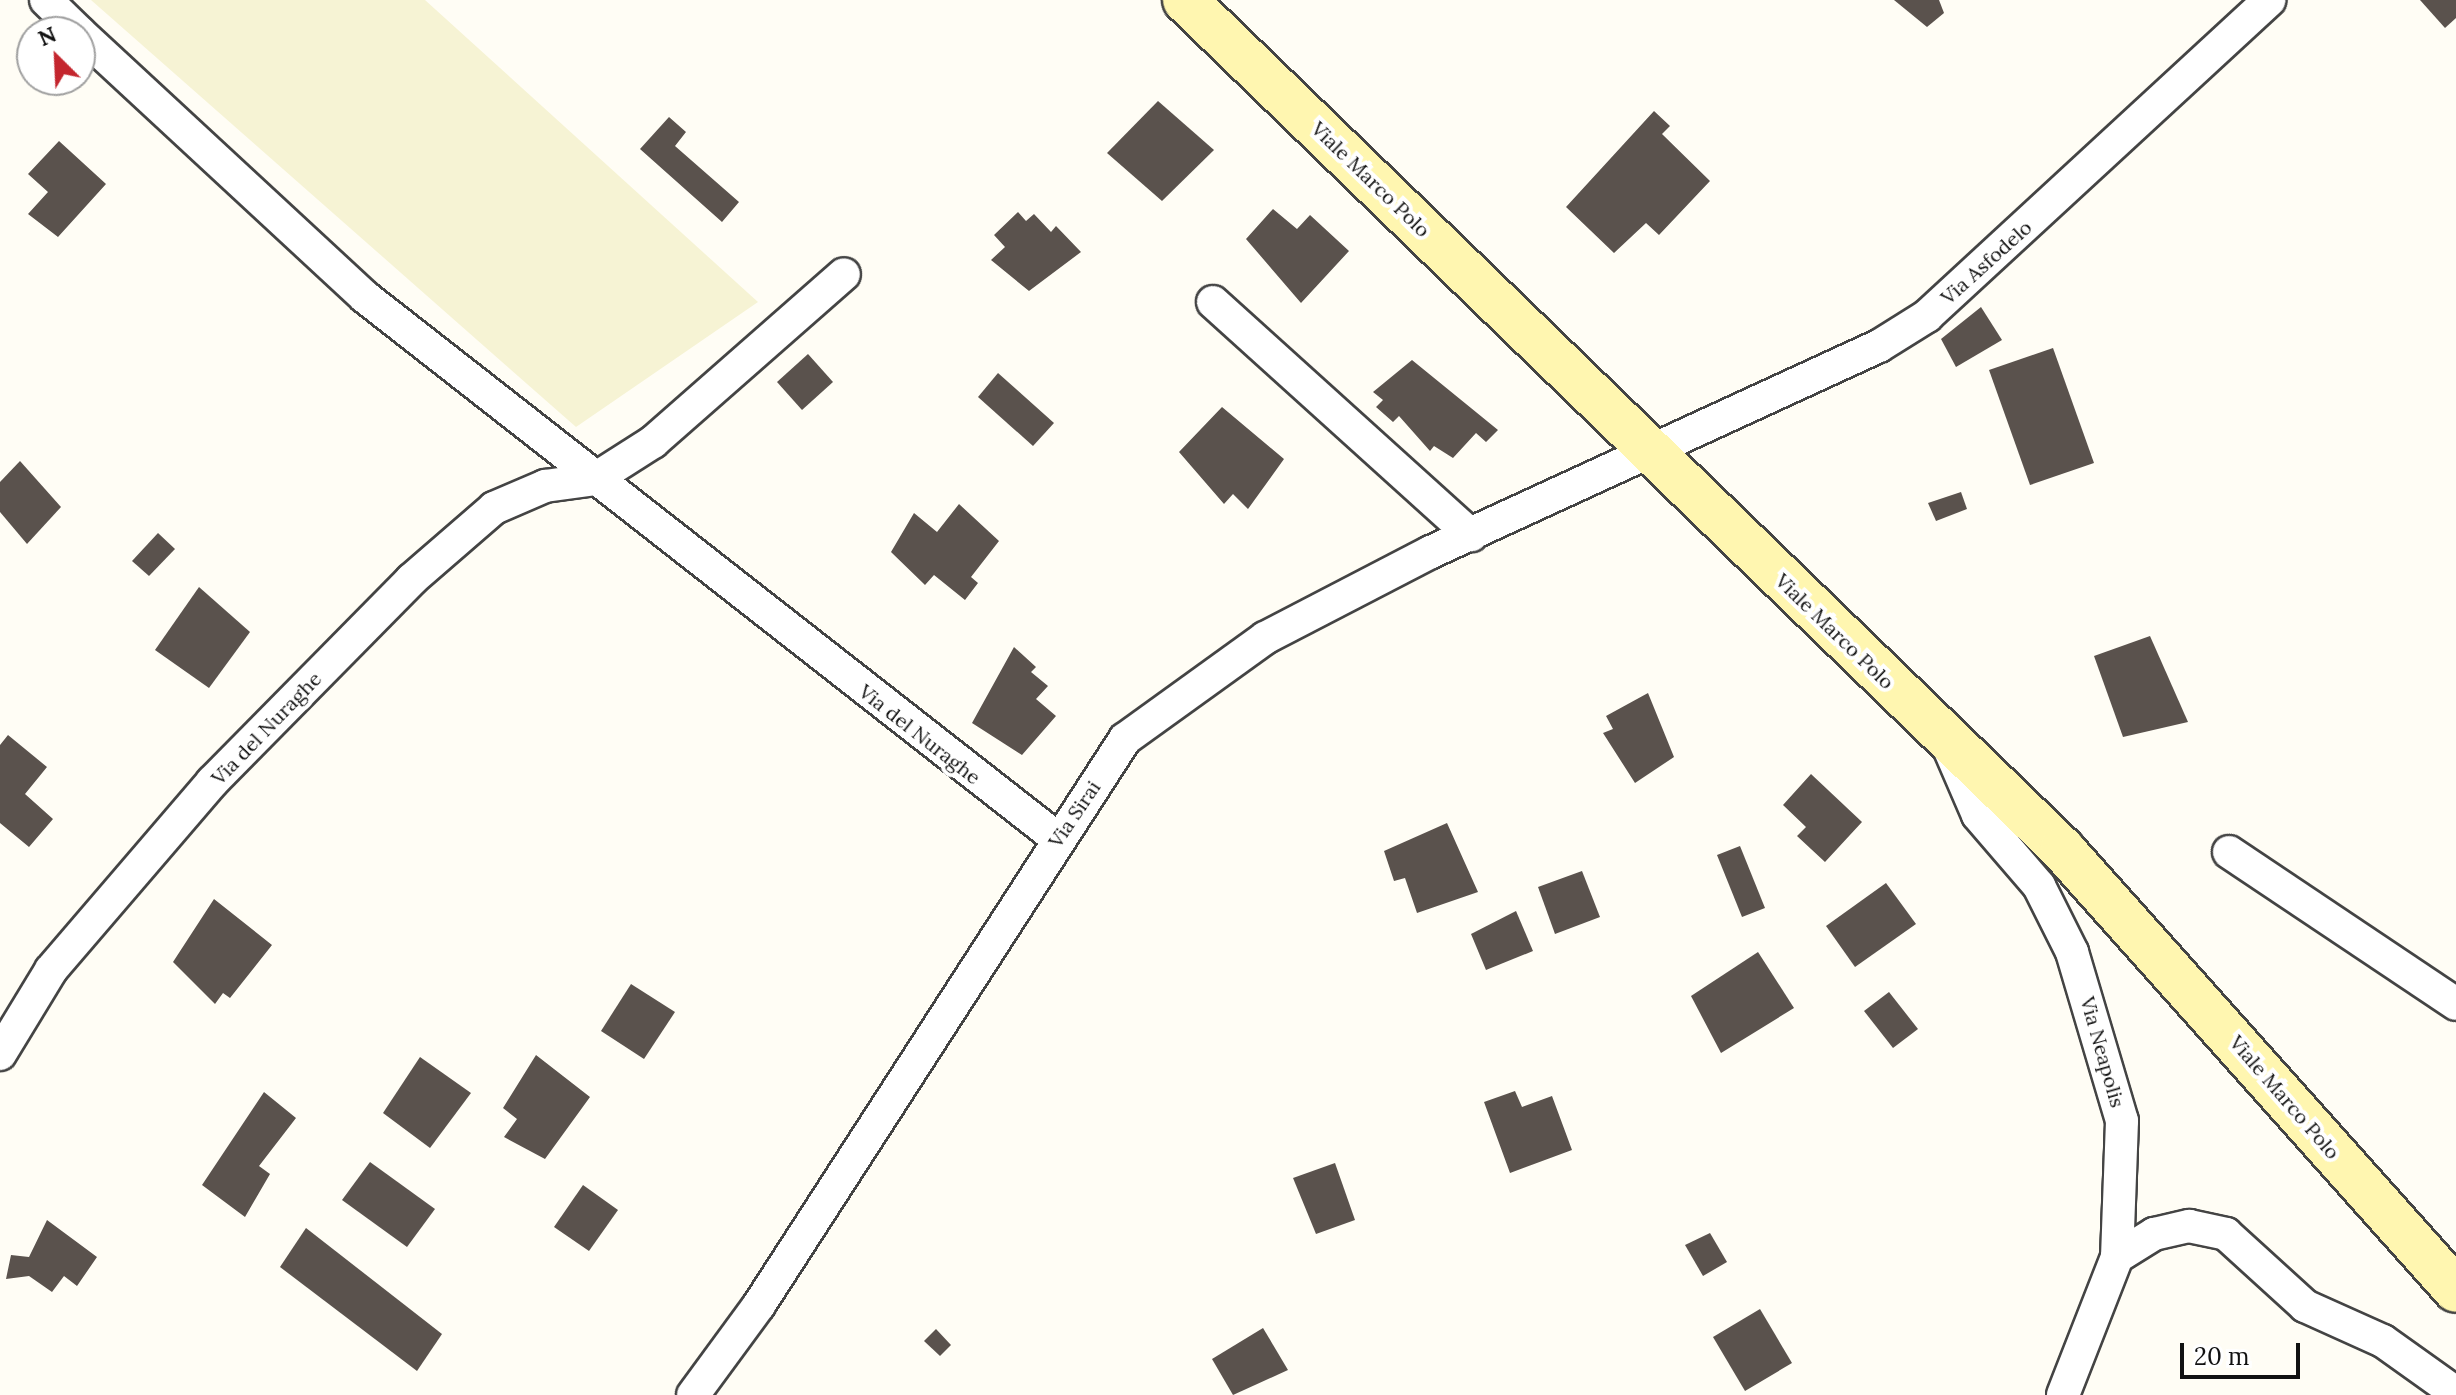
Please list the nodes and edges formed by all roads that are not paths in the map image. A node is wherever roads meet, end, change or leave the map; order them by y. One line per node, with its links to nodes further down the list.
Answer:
1 (46, 0): 4 (street)
2 (1185, 0): 8 (main road, Viale Marco Polo)
3 (2270, 0): 8 (street, Via Asfodelo)
4 (63, 16)
5 (96, 48): 9 (street)
6 (844, 274): 9 (street, Via del Nuraghe)
7 (1213, 302): 10 (street)
8 (1655, 454): 10 (street, Via Sirai); 11 (main road, Viale Marco Polo)
9 (595, 479): 12 (street, Via del Nuraghe); 15 (street, Via del Nuraghe)
10 (1471, 535): 12 (street, Via Sirai)
11 (1945, 738): 16 (street, Via Neapolis); 17 (main road, Viale Marco Polo)
12 (1058, 839): 19 (street, Via Sirai)
13 (2229, 852): 14 (street)
14 (2456, 1004)
15 (0, 1054)
16 (2117, 1257): 18 (street); 20 (street, Via Neapolis)
17 (2456, 1290)
18 (2456, 1393)
19 (693, 1395)
20 (2063, 1395)

